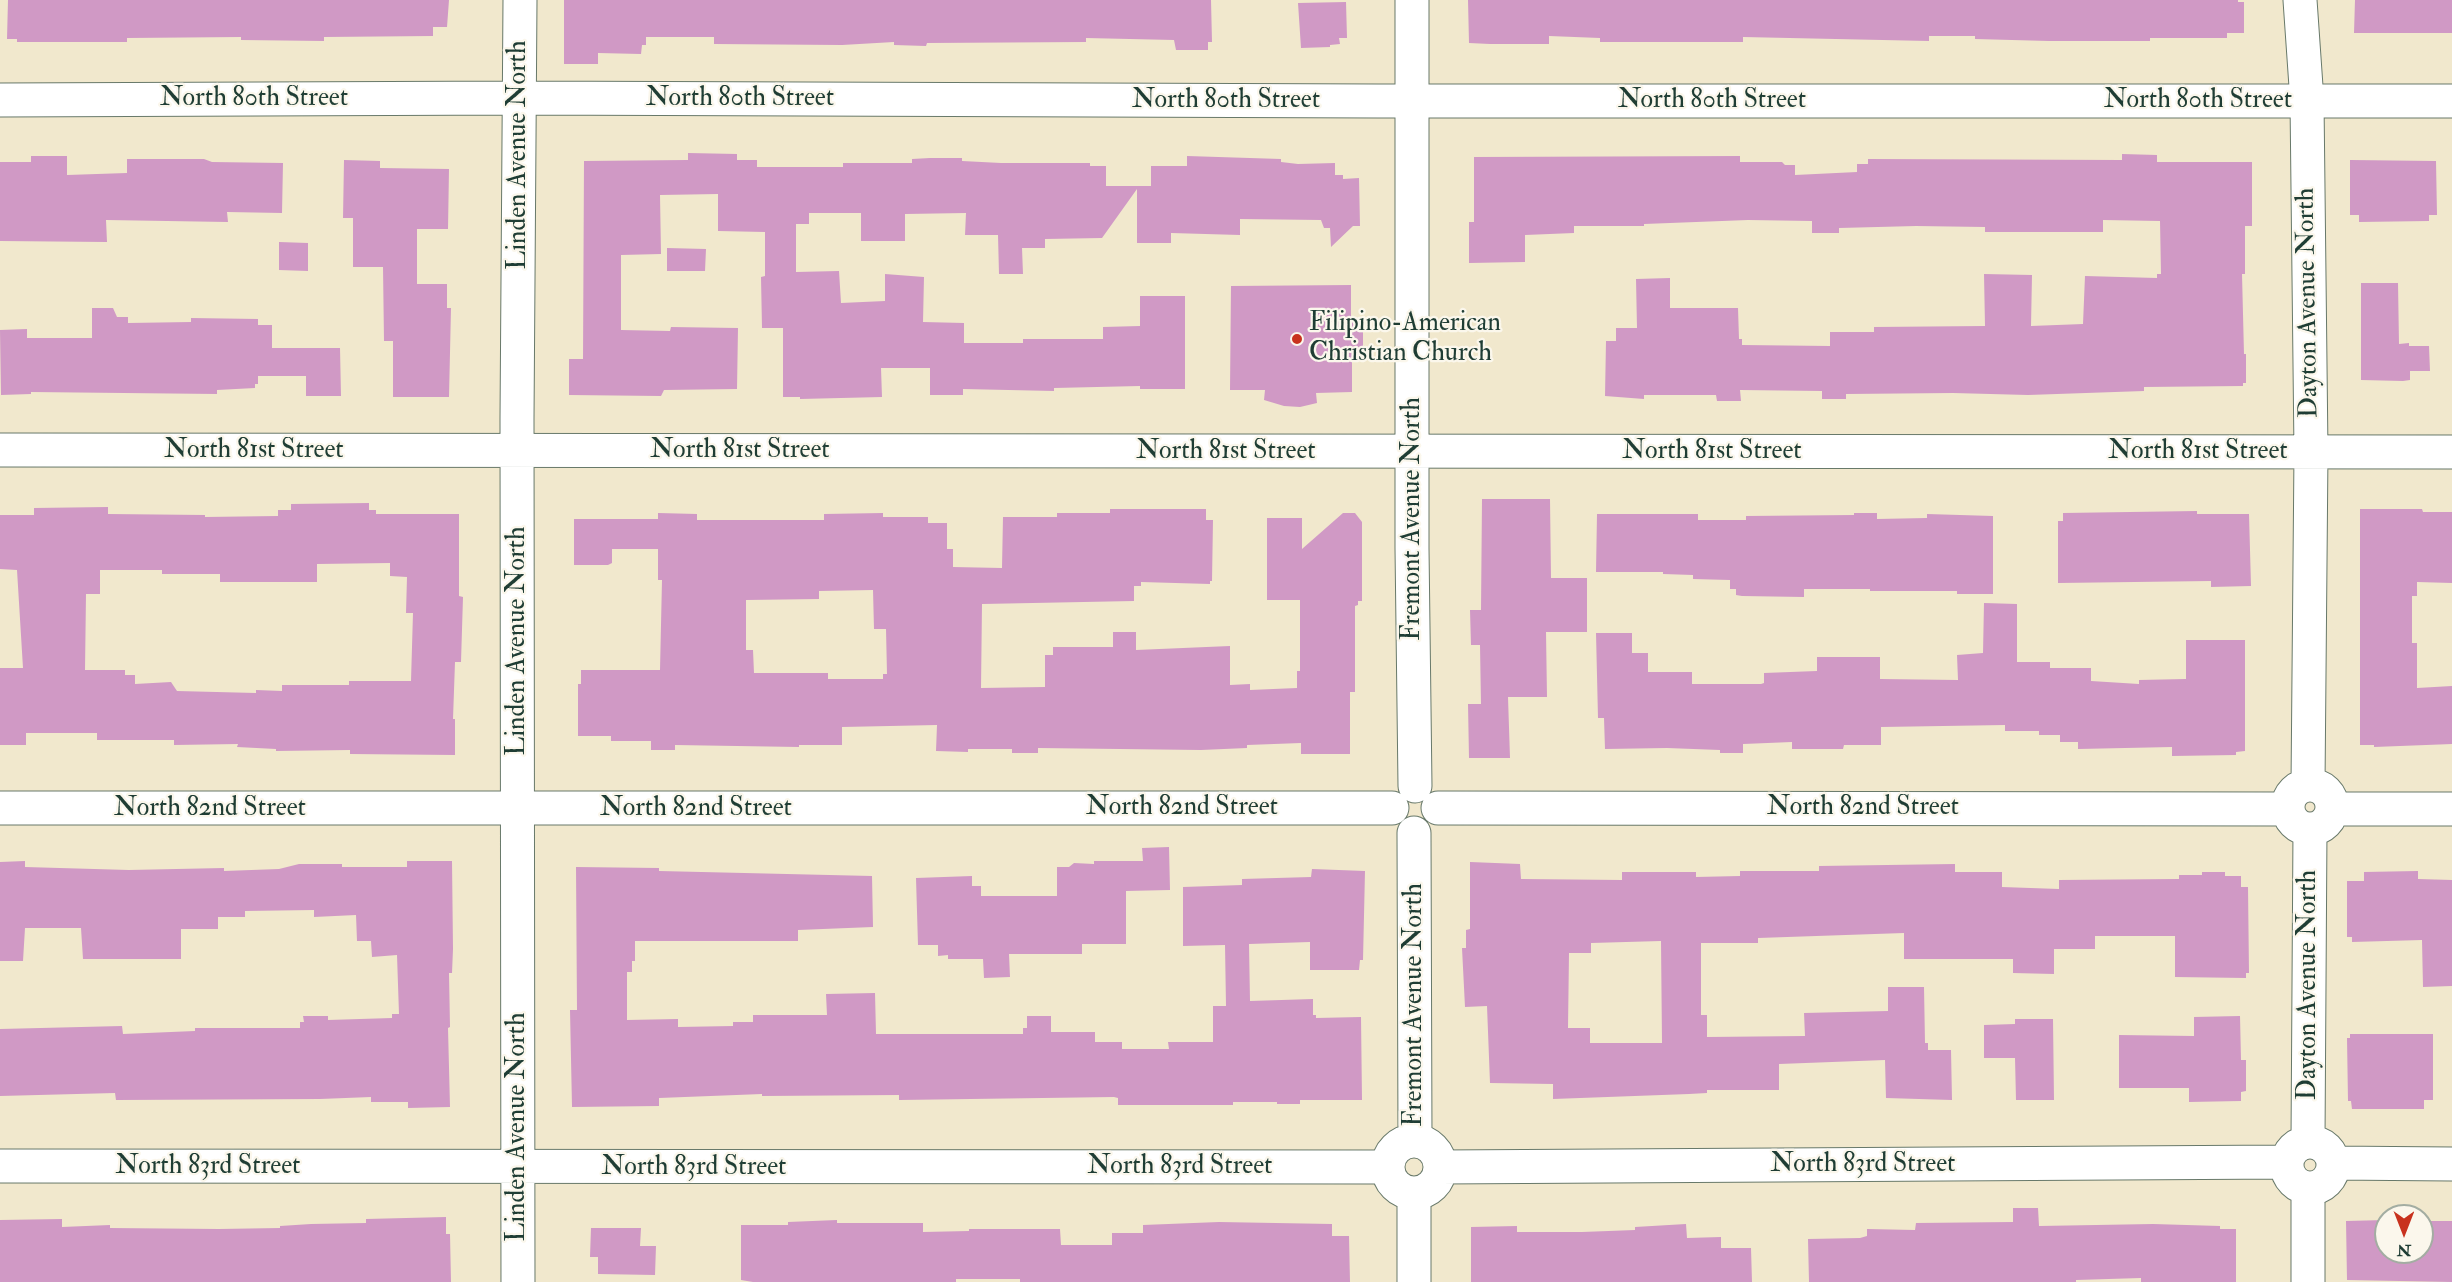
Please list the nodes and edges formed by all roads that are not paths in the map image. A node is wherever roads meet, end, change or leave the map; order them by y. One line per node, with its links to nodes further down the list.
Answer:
1 (520, 0): 4 (street, Linden Avenue North)
2 (1412, 0): 6 (street, Fremont Avenue North)
3 (2300, 0): 7 (street, Dayton Avenue North)
4 (519, 98): 5 (street, North 80th Street); 6 (street, North 80th Street); 10 (street, Linden Avenue North)
5 (0, 100)
6 (1412, 101): 7 (street, North 80th Street); 13 (street, Fremont Avenue North)
7 (2307, 101): 8 (street, North 80th Street); 11 (street, Dayton Avenue North)
8 (2452, 101)
9 (0, 450): 10 (street, North 81st Street)
10 (518, 451): 13 (street, North 81st Street); 18 (street, Linden Avenue North)
11 (2311, 452): 12 (street, North 81st Street); 13 (street, North 81st Street); 17 (street, Dayton Avenue North)
12 (2452, 452)
13 (1412, 453): 14 (street, Fremont Avenue North)
14 (1427, 797): 16 (street); 17 (street, North 82nd Street); 20 (street)
15 (0, 808): 18 (street, North 82nd Street)
16 (1392, 808): 18 (street, North 82nd Street); 20 (street)
17 (2310, 808): 19 (street, North 82nd Street); 22 (street, Dayton Avenue North)
18 (519, 809): 28 (street, Linden Avenue North)
19 (2452, 809)
20 (1414, 833): 21 (street, Fremont Avenue North)
21 (1415, 1140): 26 (street); 27 (street)
22 (2297, 1151): 23 (street); 27 (street, North 83rd Street); 29 (street)
23 (2333, 1163): 24 (street); 29 (street)
24 (2452, 1164)
25 (0, 1166): 28 (street, North 83rd Street)
26 (1388, 1167): 28 (street, North 83rd Street); 30 (street)
27 (1440, 1167): 30 (street)
28 (518, 1168): 31 (street, Linden Avenue North)
29 (2308, 1188): 33 (street)
30 (1414, 1193): 32 (street)
31 (518, 1282)
32 (1414, 1282)
33 (2308, 1282)

